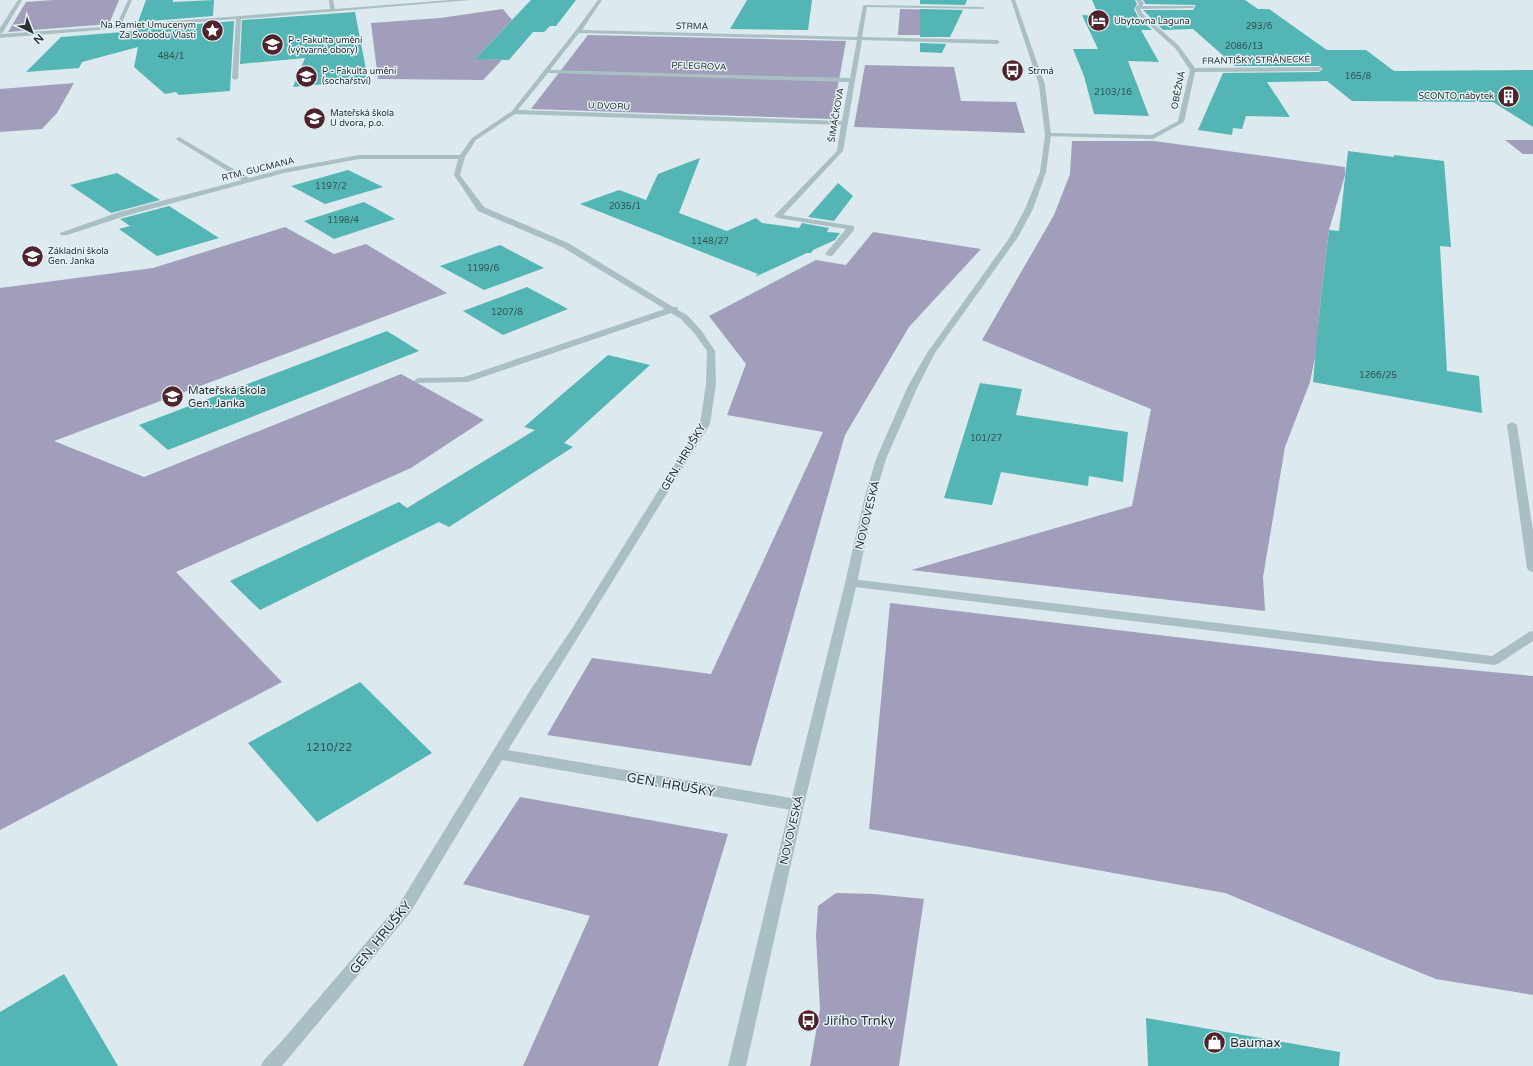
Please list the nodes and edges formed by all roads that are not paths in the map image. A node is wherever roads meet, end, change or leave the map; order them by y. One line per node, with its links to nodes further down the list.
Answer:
1 (20, 0): 15 (street)
2 (130, 0): 13 (street)
3 (331, 0): 11 (street)
4 (470, 0): 11 (street)
5 (600, 0): 14 (street)
6 (1014, 0): 26 (street, NOVOVESKÁ)
7 (1138, 0): 10 (street)
8 (1193, 7): 10 (street)
9 (984, 8): 17 (street, ŠIMÁČKOVA)
10 (1137, 8): 20 (street, OBĚŽNÁ)
11 (333, 10): 12 (street)
12 (239, 18): 13 (street); 22 (street)
13 (118, 27): 16 (street)
14 (578, 31): 17 (street, STRMÁ); 21 (street)
15 (0, 32)
16 (0, 36)
17 (858, 37): 18 (street, STRMÁ); 23 (street, ŠIMÁČKOVA)
18 (997, 42)
19 (1319, 69): 20 (street, FRANTIŠKY STRÁNECKÉ)
20 (1193, 70): 26 (street, OBĚŽNÁ)
21 (545, 71): 23 (street, PFLEGROVA); 24 (street)
22 (235, 78)
23 (852, 80): 25 (street, ŠIMÁČKOVA)
24 (514, 112): 25 (street, U DVORU); 28 (street, GEN. HRUŠKY)
25 (844, 123): 31 (street, ŠIMÁČKOVA)
26 (1048, 136): 36 (street, NOVOVESKÁ)
27 (179, 139): 29 (street)
28 (462, 157): 29 (street, RTM. GUCMANA); 32 (street, GEN. HRUŠKY)
29 (247, 180): 30 (street, RTM. GUCMANA)
30 (64, 233)
31 (829, 254)
32 (674, 309): 33 (street); 38 (street, GEN. HRUŠKY)
33 (419, 381)
34 (1512, 424): 35 (street)
35 (1533, 568)
36 (851, 583): 37 (street); 39 (street, NOVOVESKÁ)
37 (1533, 635)
38 (499, 754): 39 (street, GEN. HRUŠKY); 40 (street, GEN. HRUŠKY)
39 (797, 805): 41 (street, NOVOVESKÁ)
40 (270, 1066)
41 (737, 1066)

